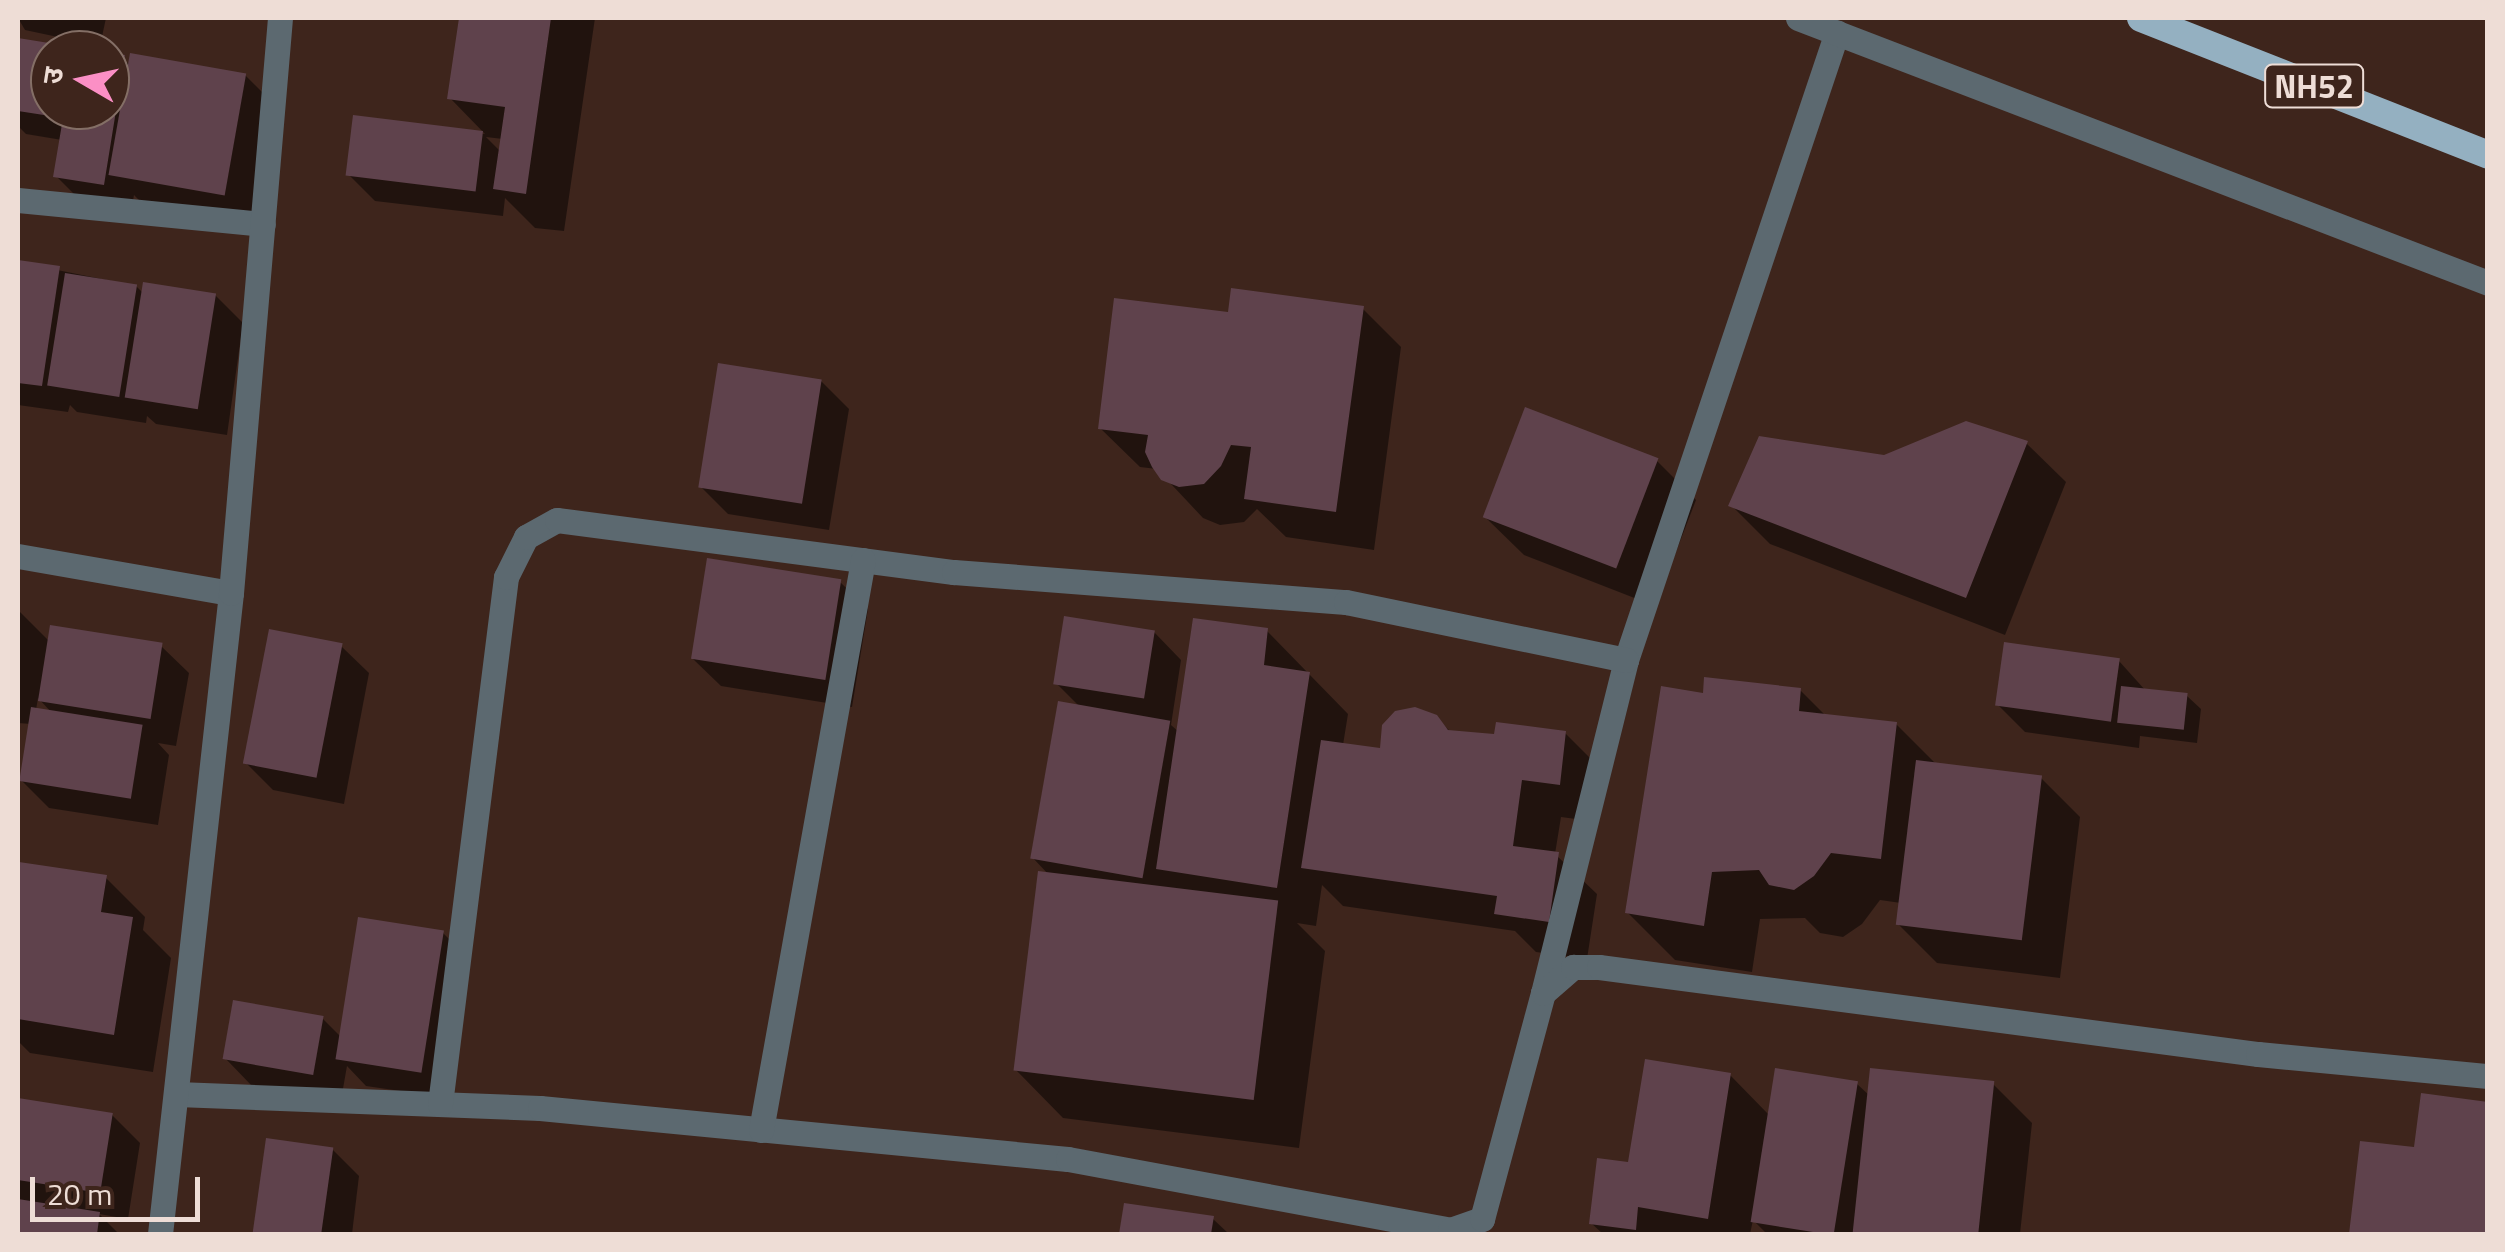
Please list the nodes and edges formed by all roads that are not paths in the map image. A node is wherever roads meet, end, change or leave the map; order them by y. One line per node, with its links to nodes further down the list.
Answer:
1 (280, 18): 7 (street)
2 (1798, 18): 4 (street)
3 (2142, 18): 5 (highway, NH52)
4 (1837, 32): 8 (street); 12 (street)
5 (2488, 156)
6 (18, 200): 7 (street)
7 (262, 224): 11 (street)
8 (2488, 282)
9 (18, 556): 11 (street)
10 (862, 560): 12 (street); 16 (street); 17 (street)
11 (231, 593): 15 (street)
12 (1626, 660): 13 (street)
13 (1543, 992): 14 (street); 17 (street)
14 (2488, 1076)
15 (178, 1094): 16 (street); 18 (street)
16 (440, 1104): 17 (street)
17 (761, 1130)
18 (160, 1234)

